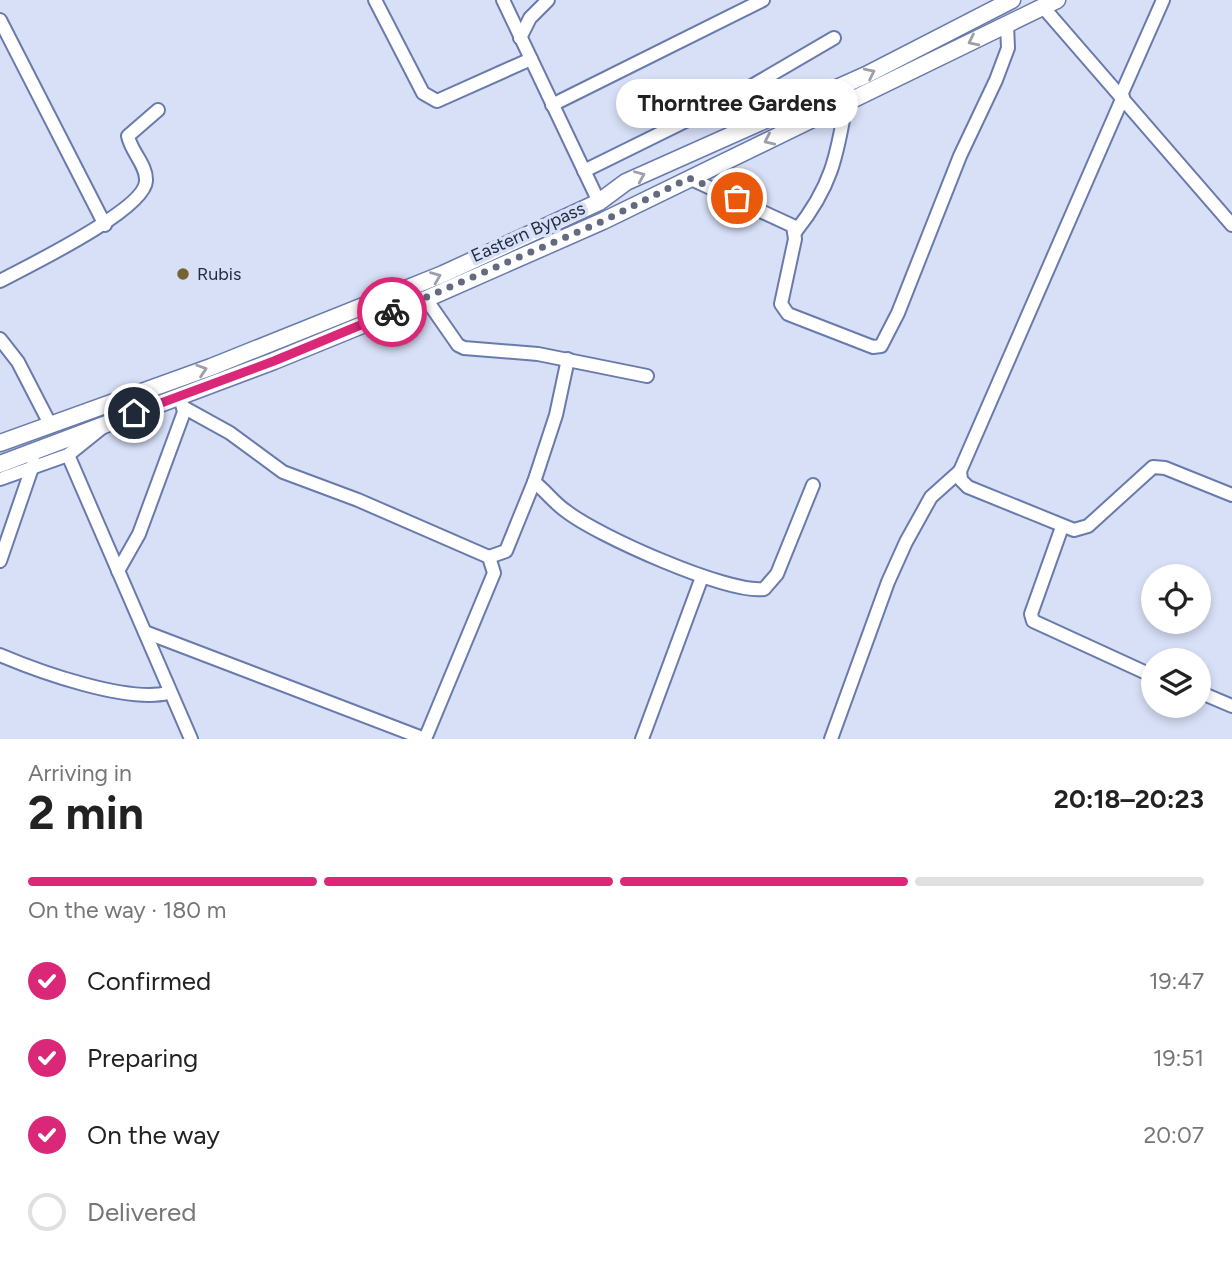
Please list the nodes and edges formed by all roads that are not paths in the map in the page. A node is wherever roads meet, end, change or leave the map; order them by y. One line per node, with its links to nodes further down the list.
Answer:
1 (375, 0): 12 (street)
2 (503, 0): 10 (street)
3 (548, 0): 10 (street)
4 (763, 0): 15 (street)
5 (1012, 0): 19 (main road, Eastern Bypass, one-way to 5)
6 (1163, 0): 13 (street)
7 (1050, 4): 9 (main road, Eastern Bypass); 13 (street)
8 (0, 19): 20 (street)
9 (1007, 24): 14 (main road, Eastern Bypass, one-way to 14); 22 (street)
10 (520, 37): 12 (street)
11 (834, 38): 17 (street)
12 (531, 59): 15 (street)
13 (1122, 96): 21 (street); 35 (street)
14 (846, 103): 18 (main road, Eastern Bypass, one-way to 18); 22 (street)
15 (552, 105): 17 (street)
16 (158, 110): 20 (street)
17 (584, 171): 19 (street)
18 (689, 178): 22 (street); 24 (main road, Eastern Bypass)
19 (599, 201): 30 (main road, Eastern Bypass, one-way to 19)
20 (105, 225): 23 (street)
21 (1232, 225)
22 (796, 231)
23 (0, 281)
24 (425, 299): 26 (street); 28 (main road, Eastern Bypass)
25 (0, 339): 30 (street)
26 (568, 359): 27 (street); 37 (street)
27 (647, 376)
28 (181, 402): 29 (main road, Eastern Bypass); 41 (street); 43 (street)
29 (108, 422): 32 (street); 33 (main road, Eastern Bypass)
30 (51, 426): 31 (main road, Eastern Bypass)
31 (0, 443)
32 (68, 455): 33 (street); 43 (street)
33 (34, 458): 34 (main road, Eastern Bypass); 36 (street); 42 (street)
34 (0, 464)
35 (960, 471): 40 (street); 54 (street)
36 (0, 480)
37 (534, 482): 41 (street); 44 (street)
38 (813, 485): 44 (street)
39 (1232, 495): 40 (street)
40 (1062, 527): 47 (street)
41 (489, 557): 52 (street)
42 (0, 561)
43 (118, 571): 45 (street)
44 (702, 578): 53 (street)
45 (145, 632): 48 (street); 52 (street)
46 (0, 655): 48 (street)
47 (1141, 670)
48 (168, 693): 51 (street)
49 (1211, 697): 50 (street)
50 (1232, 706)
51 (191, 739)
52 (425, 739)
53 (642, 739)
54 (831, 739)

